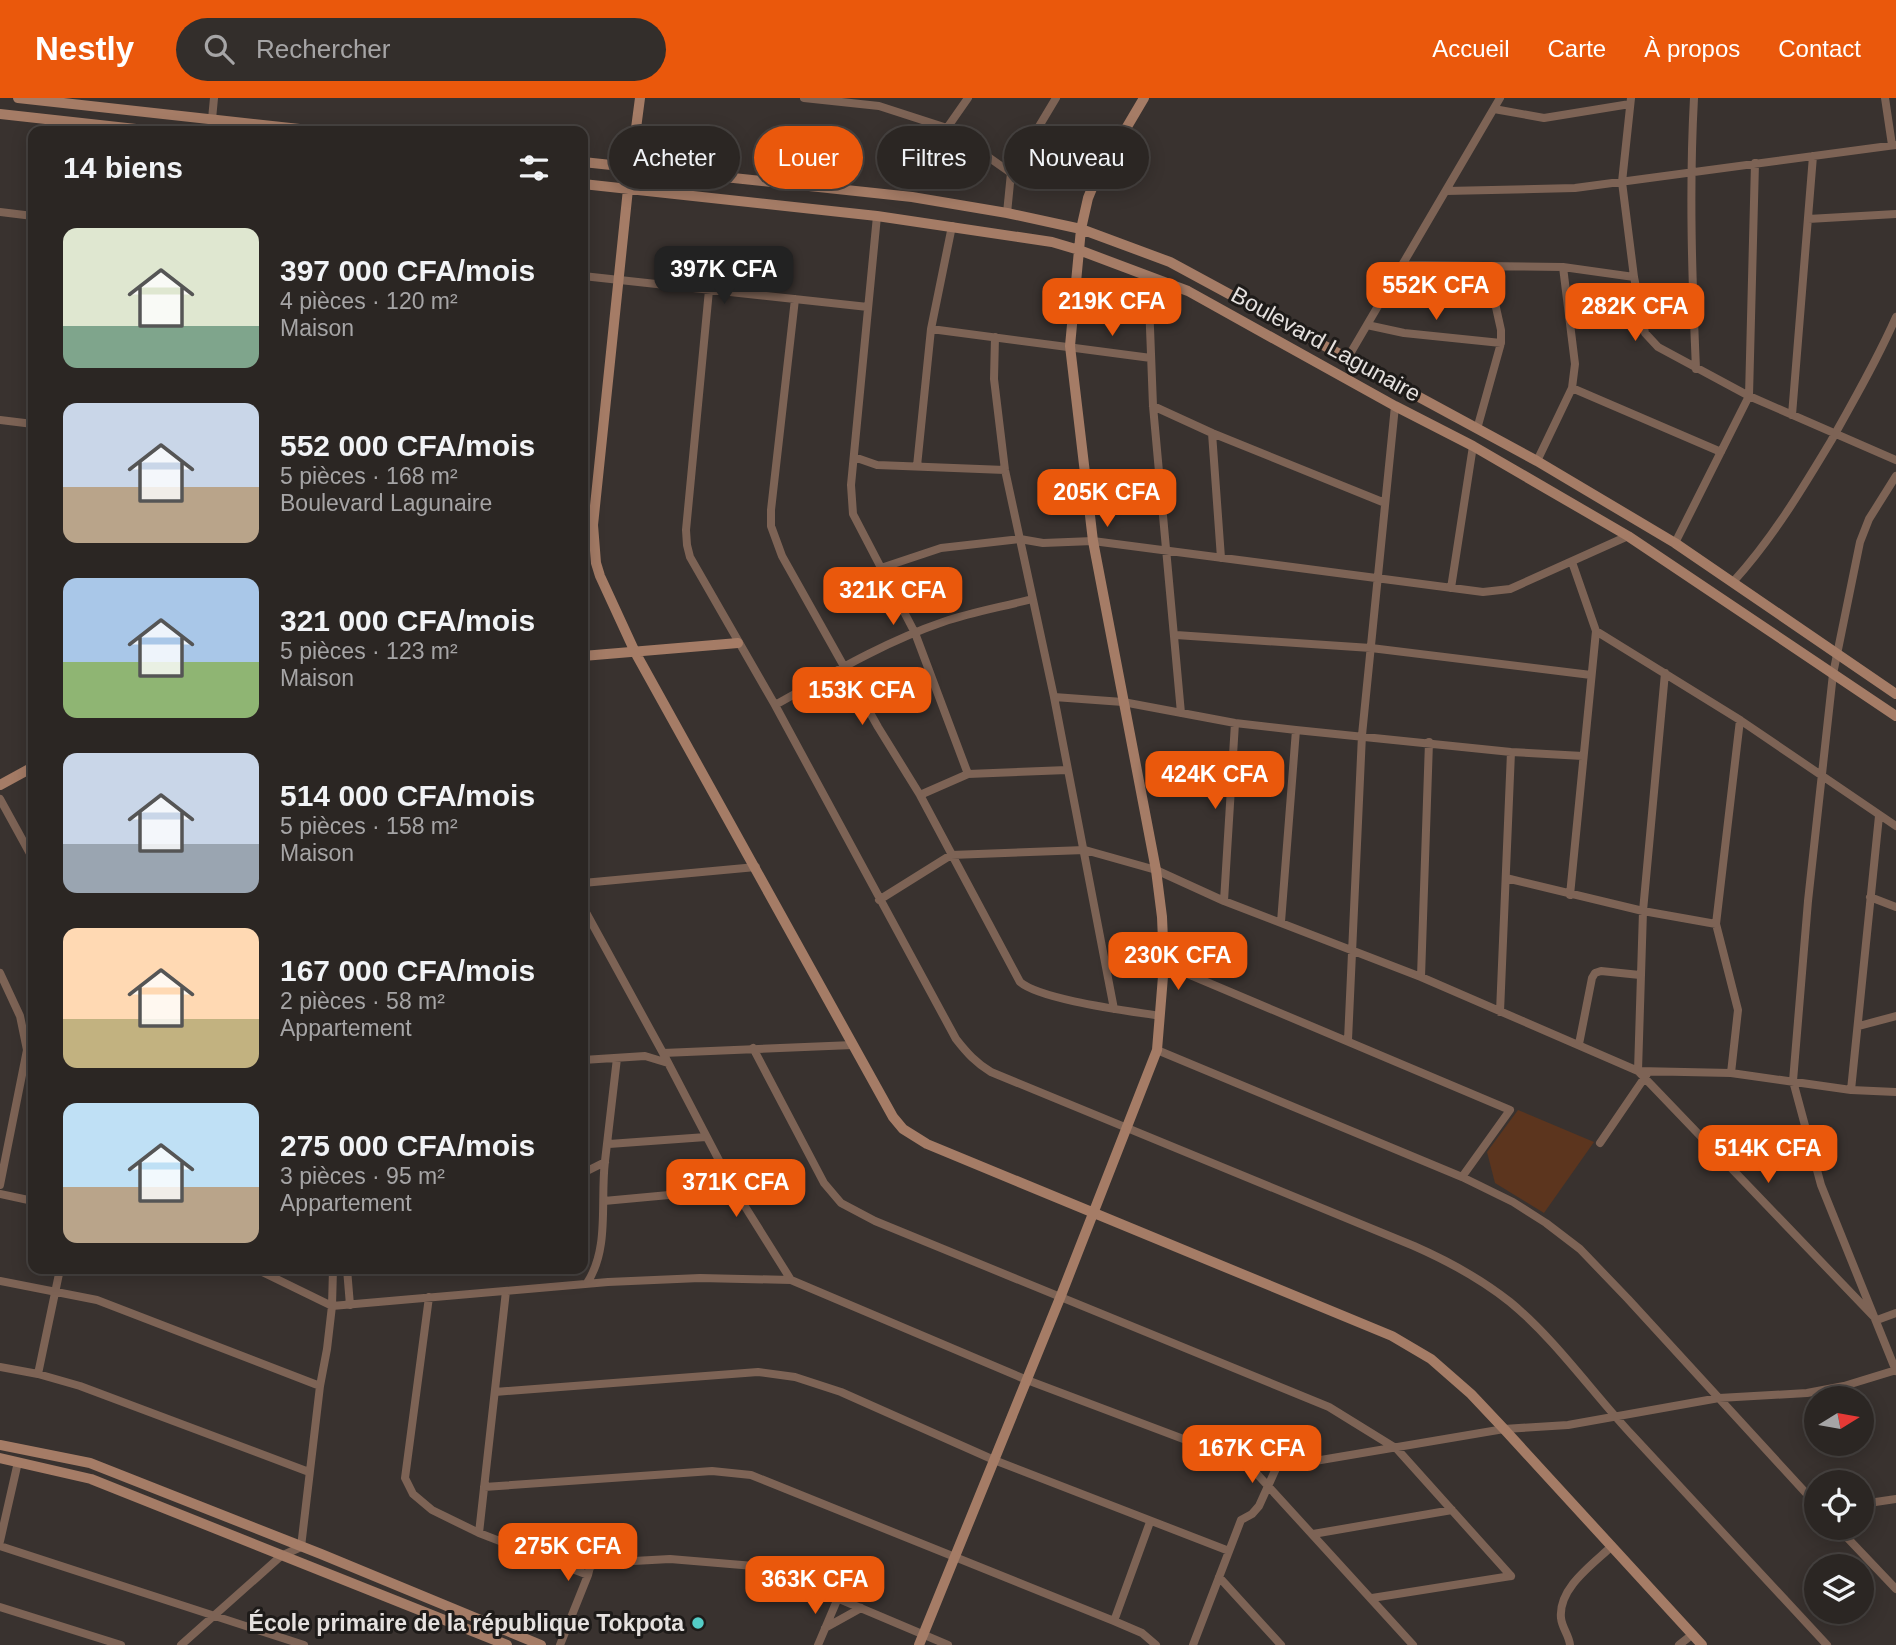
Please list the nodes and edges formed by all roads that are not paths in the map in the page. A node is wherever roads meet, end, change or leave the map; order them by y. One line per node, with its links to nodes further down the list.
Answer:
1 (18, 98): 15 (street)
2 (214, 98): 15 (street)
3 (640, 98): 18 (street)
4 (806, 98): 12 (street)
5 (968, 98): 20 (street)
6 (1056, 98): 21 (street)
7 (1144, 98): 42 (street)
8 (1500, 98): 13 (street)
9 (1694, 98): 27 (street)
10 (1885, 98): 22 (street)
11 (1631, 101): 13 (street); 29 (street)
12 (881, 102): 19 (street)
13 (1494, 109): 34 (street)
14 (0, 114): 16 (street)
15 (212, 119): 17 (street)
16 (109, 126)
17 (274, 126)
18 (636, 126)
19 (942, 126)
20 (948, 126)
21 (1039, 126)
22 (1894, 145): 23 (street)
23 (1813, 156): 25 (street); 40 (street)
24 (588, 163): 26 (street, Boulevard Lagunaire)
25 (1755, 163): 27 (street); 64 (street)
26 (609, 165)
27 (1689, 173): 29 (street); 62 (street)
28 (740, 179): 36 (street, Boulevard Lagunaire)
29 (1622, 183): 34 (street); 49 (street)
30 (588, 185): 31 (street, Boulevard Lagunaire)
31 (609, 187)
32 (628, 189): 39 (street, Boulevard Lagunaire); 50 (street)
33 (1009, 189): 36 (street)
34 (1446, 191): 44 (street)
35 (0, 212): 38 (street)
36 (1007, 213): 42 (street, Boulevard Lagunaire)
37 (1896, 214): 40 (street)
38 (28, 215)
39 (877, 216): 41 (street, Boulevard Lagunaire); 53 (street)
40 (1808, 219): 67 (street)
41 (952, 226): 43 (street, Boulevard Lagunaire); 56 (street)
42 (1081, 229): 43 (street); 61 (street, Boulevard Lagunaire)
43 (1079, 250): 47 (street, Boulevard Lagunaire); 59 (street)
44 (1402, 265): 45 (street); 55 (street)
45 (1487, 267): 46 (street); 58 (street)
46 (1563, 267): 49 (street); 63 (street)
47 (1148, 276): 60 (street); 66 (street, Boulevard Lagunaire)
48 (588, 277): 50 (street)
49 (1634, 277): 62 (street)
50 (619, 280): 51 (street); 99 (street)
51 (709, 290): 52 (street); 97 (street)
52 (795, 299): 53 (street); 102 (street)
53 (868, 307): 75 (street)
54 (1896, 317): 72 (street)
55 (1367, 325): 58 (street); 61 (street)
56 (931, 329): 57 (street); 78 (street)
57 (995, 337): 59 (street); 79 (street)
58 (1501, 343): 70 (street)
59 (1070, 346): 60 (street); 84 (street)
60 (1150, 358): 65 (street)
61 (1348, 359): 70 (street, Boulevard Lagunaire)
62 (1696, 369): 64 (street)
63 (1572, 388): 74 (street); 77 (street)
64 (1749, 396): 67 (street); 74 (street)
65 (1153, 406): 71 (street); 86 (street)
66 (1395, 406): 73 (street, Boulevard Lagunaire); 81 (street)
67 (1791, 415): 72 (street)
68 (0, 420): 69 (street)
69 (28, 423)
70 (1477, 429): 77 (street, Boulevard Lagunaire)
71 (1212, 433): 81 (street); 87 (street)
72 (1835, 434): 76 (street); 91 (street)
73 (1473, 446): 82 (street, Boulevard Lagunaire); 92 (street)
74 (1721, 452): 85 (street)
75 (854, 457): 78 (street); 89 (street)
76 (1896, 460)
77 (1537, 461): 85 (street, Boulevard Lagunaire)
78 (917, 466): 79 (street)
79 (1005, 470): 83 (street)
80 (1896, 476): 100 (street)
81 (1385, 503): 90 (street)
82 (1628, 536): 88 (street); 104 (street, Boulevard Lagunaire)
83 (1020, 539): 84 (street); 89 (street); 93 (street)
84 (1093, 541): 86 (street); 108 (street)
85 (1675, 543): 91 (street, Boulevard Lagunaire)
86 (1165, 550): 87 (street); 96 (street)
87 (1221, 558): 90 (street)
88 (1572, 562): 92 (street); 94 (street)
89 (881, 568): 95 (street)
90 (1378, 578): 92 (street); 98 (street)
91 (1733, 582): 100 (street, Boulevard Lagunaire)
92 (1451, 588)
93 (1031, 599): 95 (street); 107 (street)
94 (1596, 631): 103 (street); 105 (street)
95 (915, 633): 102 (street); 121 (street)
96 (1176, 635): 98 (street); 110 (street)
97 (738, 643): 99 (street); 109 (street)
98 (1371, 648): 105 (street); 115 (street)
99 (635, 652): 101 (street); 131 (street)
100 (1837, 653): 104 (street); 106 (street, Boulevard Lagunaire)
101 (588, 656)
102 (845, 667): 109 (street); 124 (street)
103 (1665, 673): 112 (street); 140 (street)
104 (1833, 674): 111 (street, Boulevard Lagunaire); 122 (street)
105 (1591, 676): 118 (street)
106 (1896, 694)
107 (1054, 697): 108 (street); 120 (street)
108 (1123, 702): 110 (street); 132 (street)
109 (775, 705): 137 (street)
110 (1181, 713): 113 (street)
111 (1896, 716)
112 (1740, 720): 122 (street); 143 (street)
113 (1235, 723): 114 (street); 138 (street)
114 (1296, 730): 115 (street); 142 (street)
115 (1362, 735): 116 (street); 144 (street)
116 (1429, 742): 117 (street); 148 (street)
117 (1511, 752): 118 (street); 133 (street)
118 (1583, 755): 135 (street)
119 (28, 770): 123 (street)
120 (1067, 770): 121 (street); 129 (street)
121 (968, 774): 124 (street)
122 (1821, 775): 126 (street); 167 (street)
123 (0, 785)
124 (920, 795): 130 (street)
125 (0, 799): 128 (street)
126 (1880, 816): 127 (street); 136 (street)
127 (1896, 826)
128 (28, 850)
129 (1085, 850): 130 (street); 132 (street); 149 (street)
130 (951, 855): 137 (street); 149 (street)
131 (756, 867): 134 (street); 157 (street)
132 (1156, 870): 138 (street); 145 (street)
133 (1506, 878): 135 (street); 150 (street)
134 (588, 883)
135 (1570, 895): 140 (street)
136 (1870, 897): 139 (street); 153 (street)
137 (880, 900): 170 (street)
138 (1224, 901): 142 (street)
139 (1896, 907)
140 (1643, 911): 143 (street); 147 (street)
141 (588, 917): 155 (street)
142 (1281, 922): 144 (street)
143 (1716, 924): 166 (street)
144 (1352, 950): 148 (street); 154 (street)
145 (1164, 964): 151 (street); 154 (street)
146 (0, 973): 179 (street)
147 (1640, 975): 156 (street); 165 (street)
148 (1421, 977): 150 (street)
149 (1114, 1009): 151 (street)
150 (1500, 1012): 156 (street)
151 (1160, 1016): 159 (street)
152 (1896, 1016): 153 (street)
153 (1859, 1026): 168 (street)
154 (1348, 1041): 177 (street)
155 (657, 1042): 160 (street); 161 (street)
156 (1579, 1044): 165 (street)
157 (853, 1045): 158 (street); 184 (street)
158 (753, 1048): 160 (street); 197 (street)
159 (1157, 1050): 170 (street); 177 (street)
160 (663, 1053): 164 (street)
161 (645, 1056): 162 (street); 164 (street)
162 (617, 1058): 163 (street); 173 (street)
163 (588, 1060)
164 (668, 1063): 171 (street)
165 (1644, 1073): 166 (street); 172 (street); 201 (street)
166 (1731, 1073): 167 (street)
167 (1793, 1081): 168 (street); 201 (street)
168 (1851, 1090): 169 (street)
169 (1896, 1092)
170 (1127, 1126): 184 (street); 209 (street)
171 (705, 1137): 173 (street); 180 (street)
172 (1600, 1143)
173 (608, 1144): 174 (street)
174 (605, 1162): 175 (street); 178 (street)
175 (588, 1170)
176 (588, 1175): 178 (street)
177 (1462, 1177): 208 (street)
178 (605, 1181): 183 (street)
179 (0, 1185)
180 (734, 1189): 183 (street); 190 (street)
181 (0, 1195): 182 (street)
182 (28, 1200)
183 (604, 1201): 185 (street)
184 (1092, 1214): 197 (street); 210 (street)
185 (597, 1267): 192 (street); 193 (street)
186 (59, 1274): 194 (street)
187 (266, 1274): 199 (street)
188 (332, 1274): 199 (street)
189 (347, 1274): 198 (street)
190 (791, 1280): 192 (street); 205 (street)
191 (0, 1281): 194 (street)
192 (608, 1282): 193 (street)
193 (587, 1283): 195 (street)
194 (57, 1290): 204 (street); 206 (street)
195 (506, 1291): 196 (street); 207 (street)
196 (429, 1297): 198 (street); 226 (street)
197 (1060, 1298): 205 (street); 212 (street)
198 (350, 1305): 199 (street)
199 (332, 1306): 206 (street)
200 (1896, 1313): 201 (street)
201 (1877, 1320): 203 (street)
202 (0, 1367): 204 (street)
203 (1896, 1371): 208 (street)
204 (38, 1374): 218 (street)
205 (1027, 1380): 214 (street); 216 (street)
206 (320, 1386): 218 (street)
207 (495, 1392): 214 (street); 220 (street)
208 (1719, 1398): 209 (street); 221 (street)
209 (1614, 1415): 210 (street); 264 (street)
210 (1504, 1429): 212 (street); 230 (street)
211 (0, 1445): 231 (street)
212 (1397, 1449): 217 (street); 224 (street)
213 (0, 1458): 215 (street)
214 (994, 1460): 225 (street); 234 (street)
215 (18, 1462): 229 (street); 233 (street)
216 (1247, 1463): 217 (street); 219 (street)
217 (1278, 1464): 219 (street)
218 (309, 1472): 231 (street)
219 (1267, 1486): 227 (street); 232 (street)
220 (484, 1487): 226 (street); 234 (street)
221 (1804, 1491)
222 (1896, 1499): 223 (street)
223 (1874, 1502)
224 (1452, 1510): 227 (street); 239 (street)
225 (1150, 1522): 232 (street); 243 (street)
226 (479, 1533): 235 (street)
227 (1313, 1534): 239 (street)
228 (1849, 1540): 237 (street)
229 (0, 1543): 242 (street)
230 (1612, 1546): 244 (street); 246 (street)
231 (301, 1547): 233 (street); 252 (street)
232 (1229, 1551): 236 (street)
233 (281, 1556): 242 (street); 251 (street)
234 (955, 1557): 243 (street); 247 (street)
235 (588, 1575): 238 (street); 253 (street)
236 (1219, 1577): 257 (street); 258 (street)
237 (1896, 1589)
238 (838, 1598): 241 (street); 245 (street)
239 (1372, 1598): 259 (street)
240 (0, 1607): 248 (street)
241 (861, 1608): 245 (street); 247 (street)
242 (216, 1615): 249 (street); 250 (street)
243 (1114, 1621): 256 (street)
244 (1564, 1627): 260 (street); 261 (street)
245 (825, 1628): 254 (street)
246 (1693, 1634): 262 (street); 263 (street)
247 (921, 1640): 255 (street)
248 (121, 1645)
249 (181, 1645)
250 (304, 1645)
251 (507, 1645)
252 (541, 1645)
253 (560, 1645)
254 (818, 1645)
255 (948, 1645)
256 (1156, 1645)
257 (1193, 1645)
258 (1281, 1645)
259 (1413, 1645)
260 (1570, 1645)
261 (1578, 1645)
262 (1679, 1645)
263 (1702, 1645)
264 (1827, 1645)

